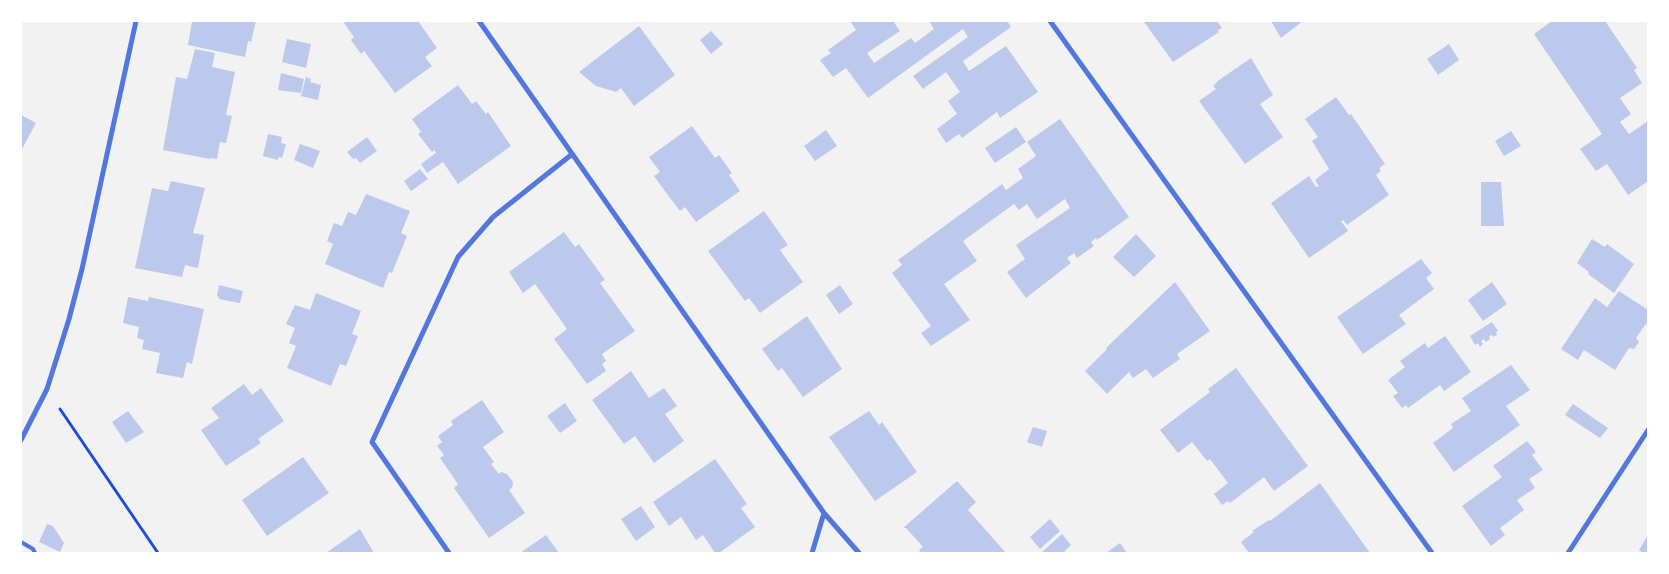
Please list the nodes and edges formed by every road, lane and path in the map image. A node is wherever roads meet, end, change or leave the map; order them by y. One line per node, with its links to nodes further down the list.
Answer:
1 (136, 21): 5 (street)
2 (479, 21): 4 (street)
3 (1050, 21): 15 (street)
4 (571, 155): 8 (street); 12 (street)
5 (47, 389): 7 (street); 11 (path)
6 (1648, 430): 16 (street)
7 (21, 440)
8 (824, 513): 13 (street); 14 (street)
9 (21, 542): 10 (lane)
10 (35, 553)
11 (158, 553)
12 (449, 553)
13 (812, 553)
14 (859, 553)
15 (1432, 553)
16 (1568, 553)

